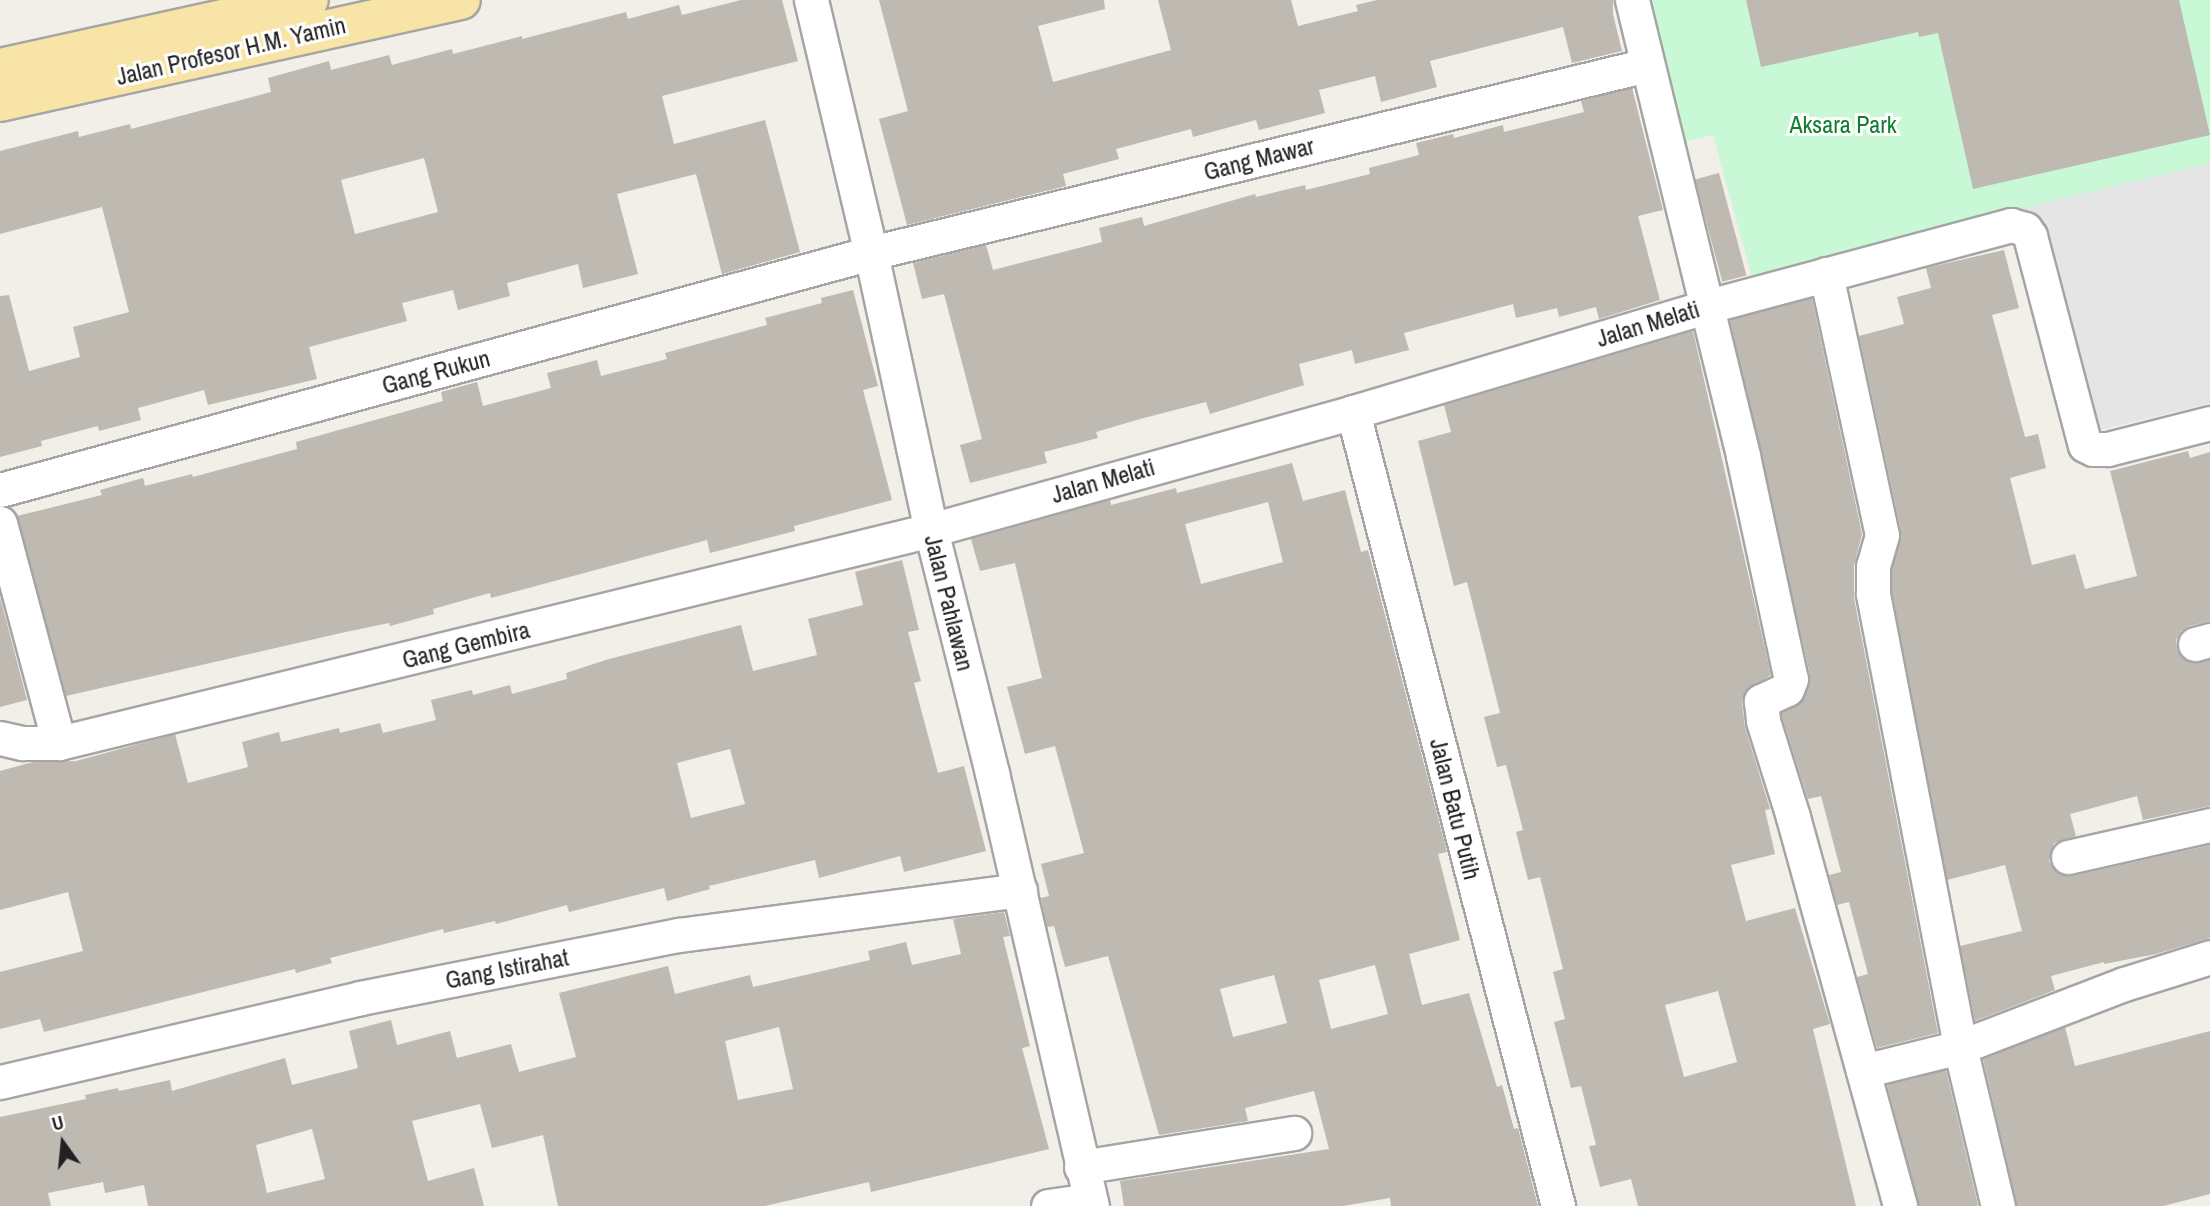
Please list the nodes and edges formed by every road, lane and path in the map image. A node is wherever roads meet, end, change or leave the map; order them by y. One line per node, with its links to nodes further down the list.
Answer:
1 (309, 0): 6 (main road, Jalan Profesor H.M. Yamin)
2 (461, 0): 7 (main road, Jalan Profesor H.M. Yamin)
3 (811, 0): 8 (street, Jalan Pahlawan)
4 (1632, 0): 5 (street)
5 (1647, 65): 8 (street, Gang Mawar); 10 (street)
6 (0, 68)
7 (0, 103)
8 (871, 253): 13 (street, Gang Rukun); 15 (street, Jalan Pahlawan)
9 (1826, 274): 10 (street, Jalan Melati); 12 (street, Jalan Melati); 22 (street)
10 (1705, 307): 11 (street, Jalan Melati); 23 (street)
11 (1353, 412): 15 (street, Jalan Melati); 29 (street, Jalan Batu Putih)
12 (2210, 423)
13 (0, 490)
14 (0, 523): 17 (street)
15 (930, 530): 17 (street, Gang Gembira); 20 (street, Jalan Pahlawan)
16 (0, 738): 17 (street, Gang Gembira)
17 (59, 743)
18 (2210, 825): 19 (street)
19 (2068, 857)
20 (1020, 890): 24 (street, Gang Istirahat); 26 (street, Jalan Pahlawan)
21 (2210, 957): 22 (street)
22 (1960, 1047): 23 (street); 31 (street)
23 (1863, 1071): 30 (street)
24 (0, 1082)
25 (1294, 1133): 26 (street)
26 (1082, 1167): 27 (street, Jalan Pahlawan)
27 (1091, 1203): 28 (street)
28 (1048, 1206)
29 (1558, 1206)
30 (1900, 1206)
31 (1998, 1206)

